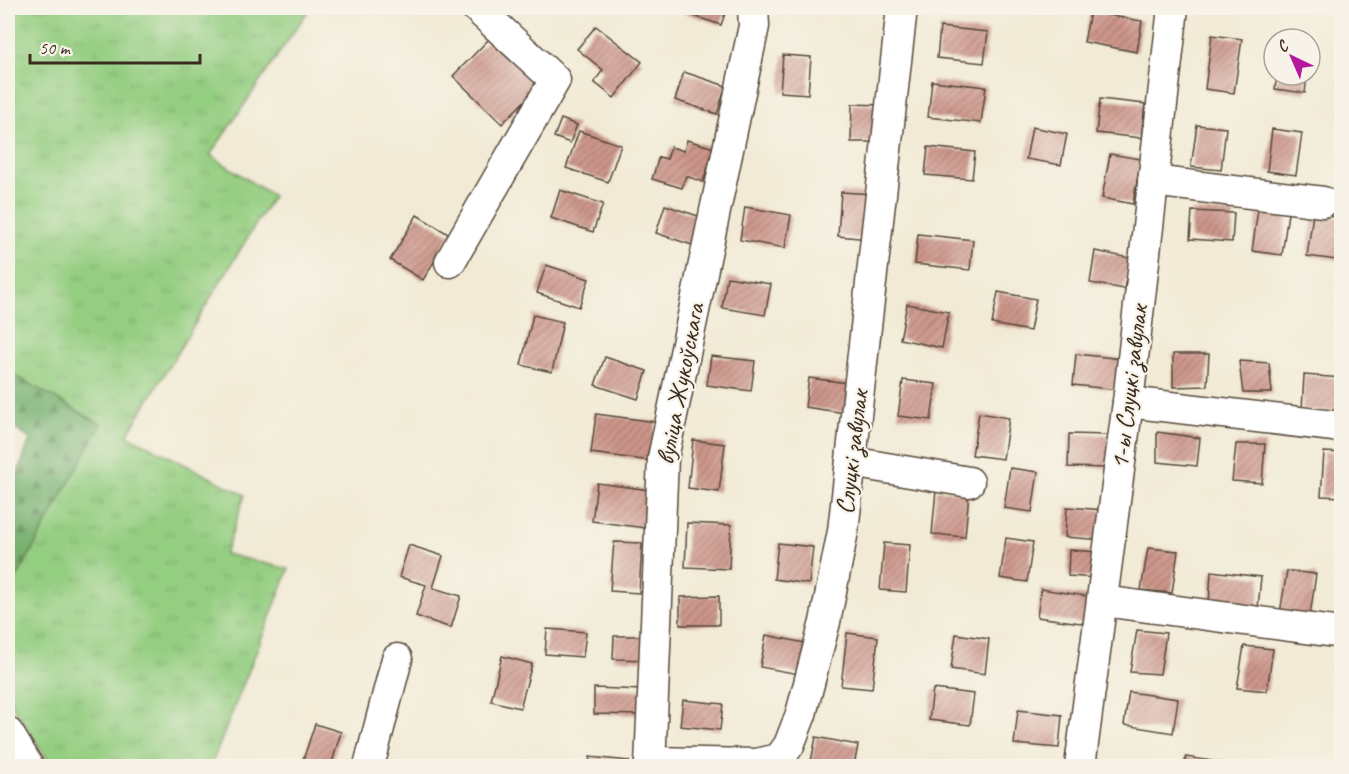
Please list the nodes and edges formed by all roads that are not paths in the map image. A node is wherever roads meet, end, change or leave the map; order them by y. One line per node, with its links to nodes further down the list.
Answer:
1 (477, 8): 7 (street)
2 (753, 8): 16 (street, вуліца Жукоўскага)
3 (902, 8): 10 (street, Слуцкі завулак)
4 (1173, 8): 5 (street, 1-ы Слуцкі завулак)
5 (1154, 181): 6 (street); 8 (street, 1-ы Слуцкі завулак)
6 (1323, 201)
7 (450, 262)
8 (1128, 402): 9 (street); 12 (street, 1-ы Слуцкі завулак)
9 (1341, 428)
10 (851, 462): 11 (street); 16 (street, Слуцкі завулак)
11 (969, 482)
12 (1103, 601): 13 (street); 19 (street, 1-ы Слуцкі завулак)
13 (1341, 633)
14 (397, 659): 18 (street)
15 (8, 733): 17 (street)
16 (650, 764)
17 (28, 766)
18 (369, 766)
19 (1080, 766)

